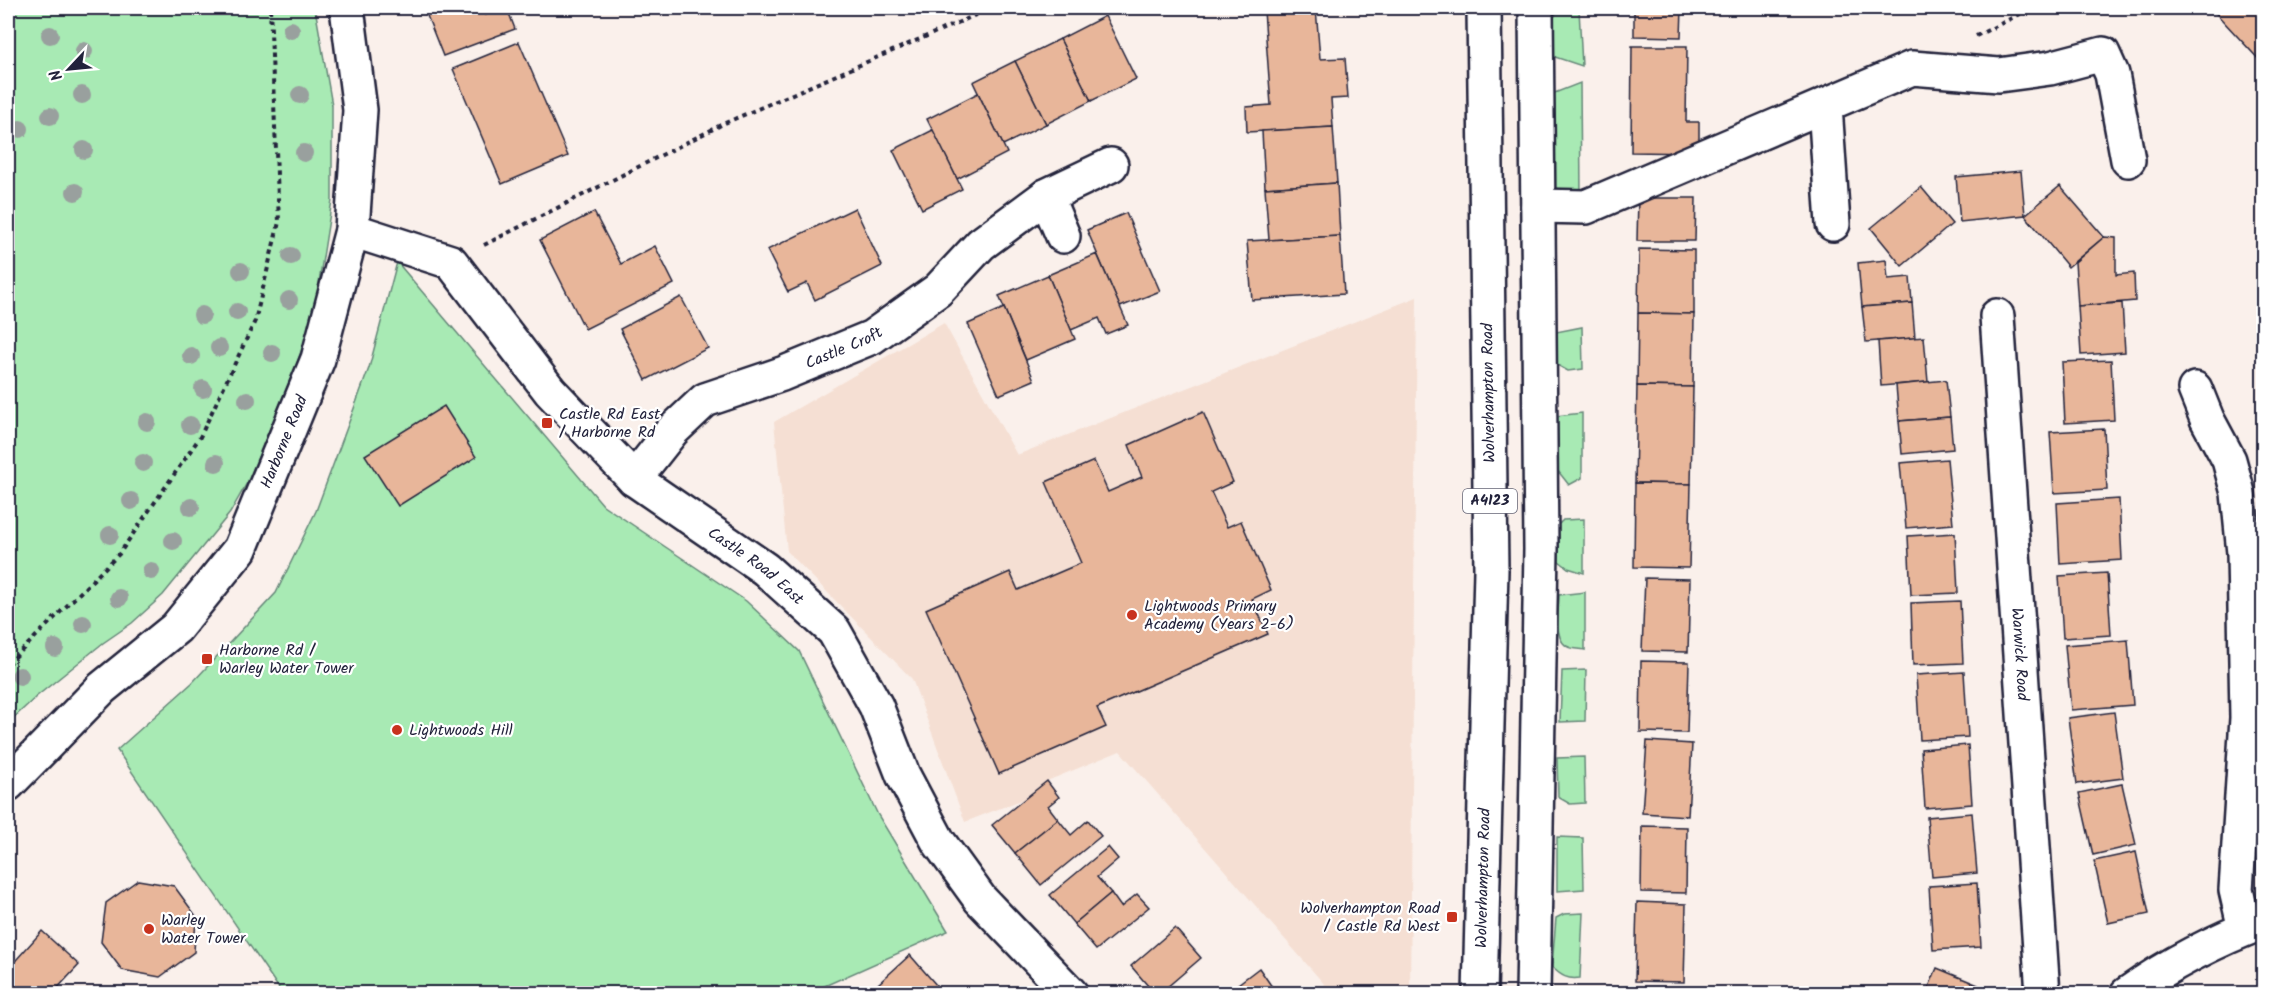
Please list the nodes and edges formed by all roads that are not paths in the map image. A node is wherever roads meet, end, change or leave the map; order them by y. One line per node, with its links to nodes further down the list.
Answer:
1 (347, 8): 10 (main road, Harborne Road)
2 (1484, 8): 18 (main road, Wolverhampton Road / A4123)
3 (1536, 8): 8 (main road, A4123)
4 (1825, 106): 5 (main road); 8 (main road); 9 (main road)
5 (2128, 160)
6 (1111, 165): 7 (main road, Castle Croft)
7 (1046, 196): 11 (main road); 14 (main road, Castle Croft)
8 (1538, 206): 19 (main road, A4123)
9 (1833, 224)
10 (352, 230): 14 (main road, Castle Road East); 15 (main road, Harborne Road)
11 (1063, 236)
12 (1996, 316): 20 (main road, Warwick Road)
13 (2195, 389): 16 (main road)
14 (634, 479): 17 (main road, Castle Road East)
15 (8, 784)
16 (2254, 926): 21 (main road)
17 (1071, 993)
18 (1480, 993)
19 (1533, 993)
20 (2043, 993)
21 (2127, 993)

